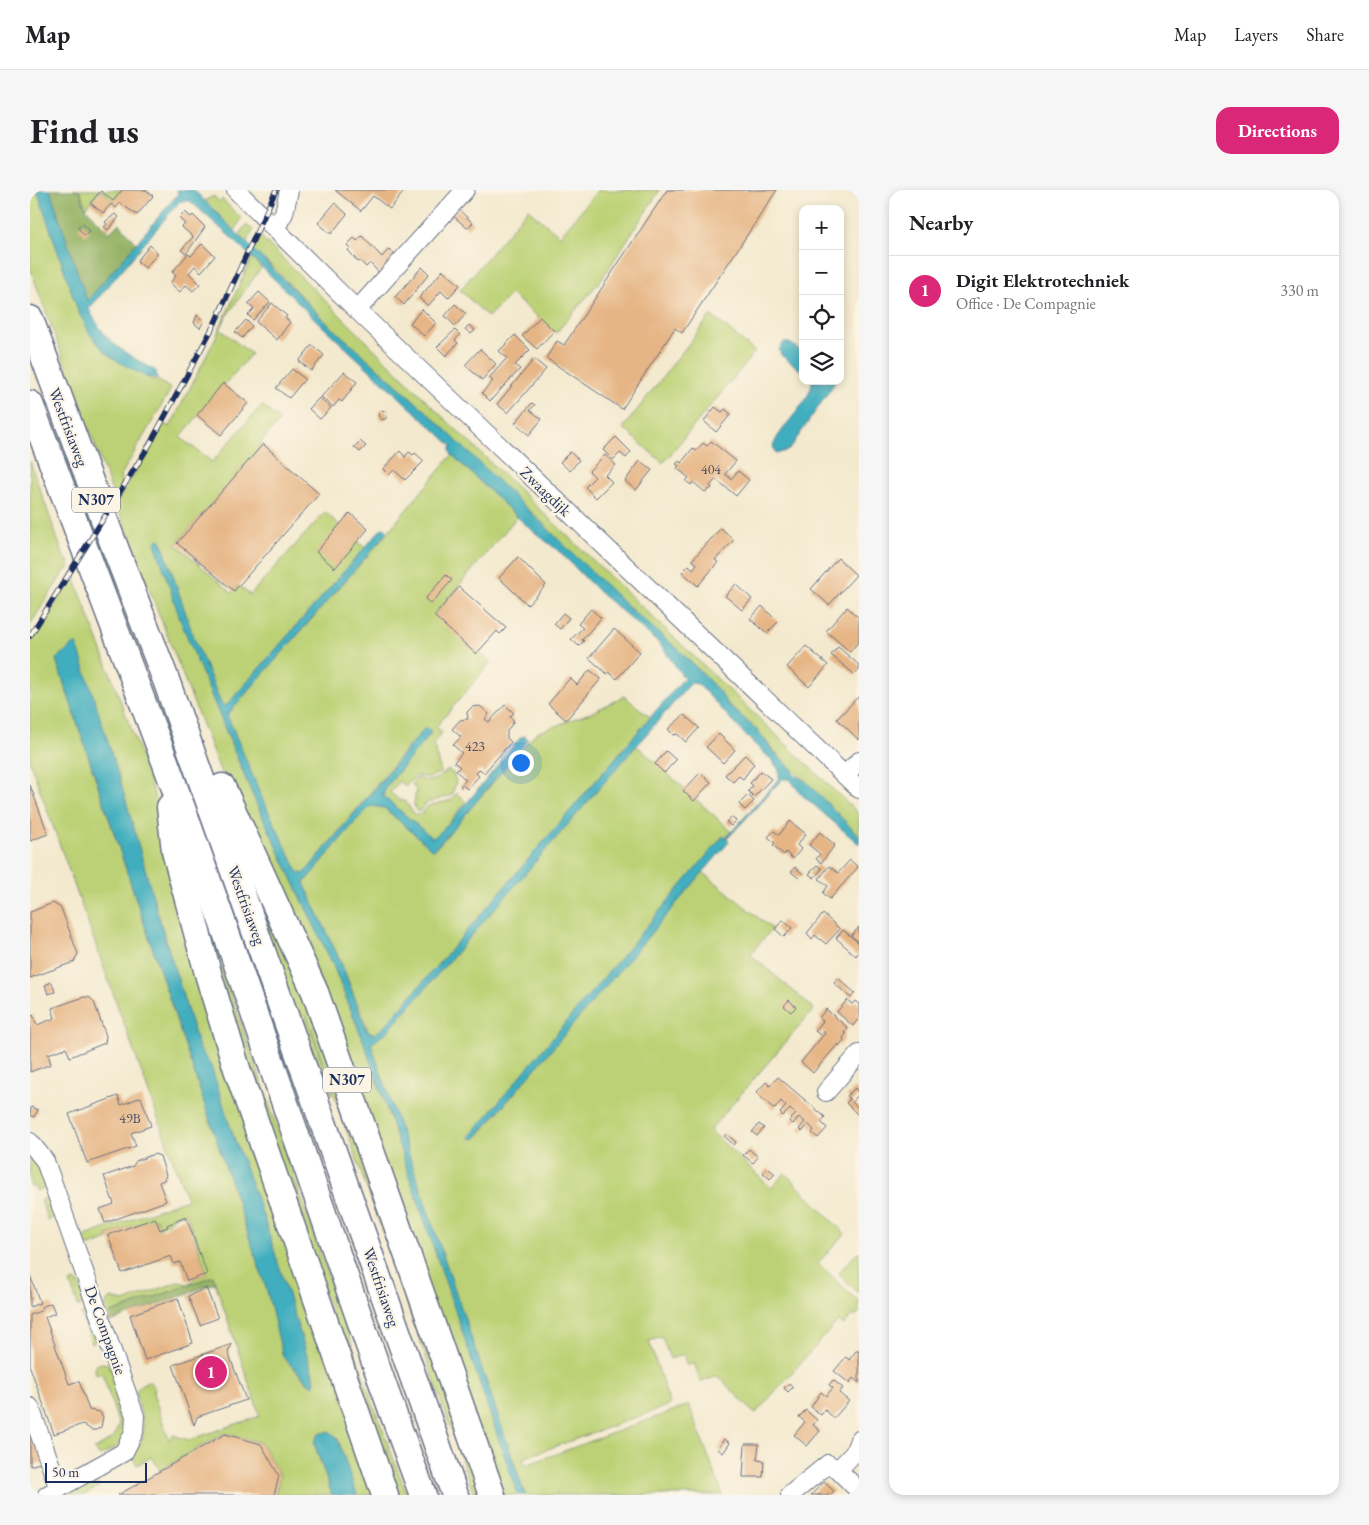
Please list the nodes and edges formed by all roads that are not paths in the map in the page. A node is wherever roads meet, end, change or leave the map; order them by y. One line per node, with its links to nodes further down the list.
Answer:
1 (236, 190): 4 (street, Zwaagdijk)
2 (288, 190): 4 (street)
3 (465, 190): 5 (street)
4 (275, 229): 5 (street, Zwaagdijk)
5 (357, 310): 11 (street, Zwaagdijk)
6 (30, 319): 8 (highway, Westfrisiaweg / N307)
7 (30, 404): 10 (highway, Westfrisiaweg / N307)
8 (166, 680): 23 (highway, Westfrisiaweg / N307); 24 (highway, N307)
9 (859, 761): 11 (street)
10 (166, 764): 21 (highway, N307); 22 (highway, Westfrisiaweg / N307)
11 (844, 776): 12 (street, Zwaagdijk)
12 (859, 789)
13 (859, 1054): 14 (street)
14 (826, 1092)
15 (30, 1142): 20 (street, De Compagnie)
16 (30, 1407): 20 (street, De Compagnie)
17 (859, 1440): 18 (street)
18 (838, 1470): 19 (street); 25 (street)
19 (859, 1491)
20 (53, 1492)
21 (385, 1495)
22 (423, 1495)
23 (455, 1495)
24 (492, 1495)
25 (790, 1495)

